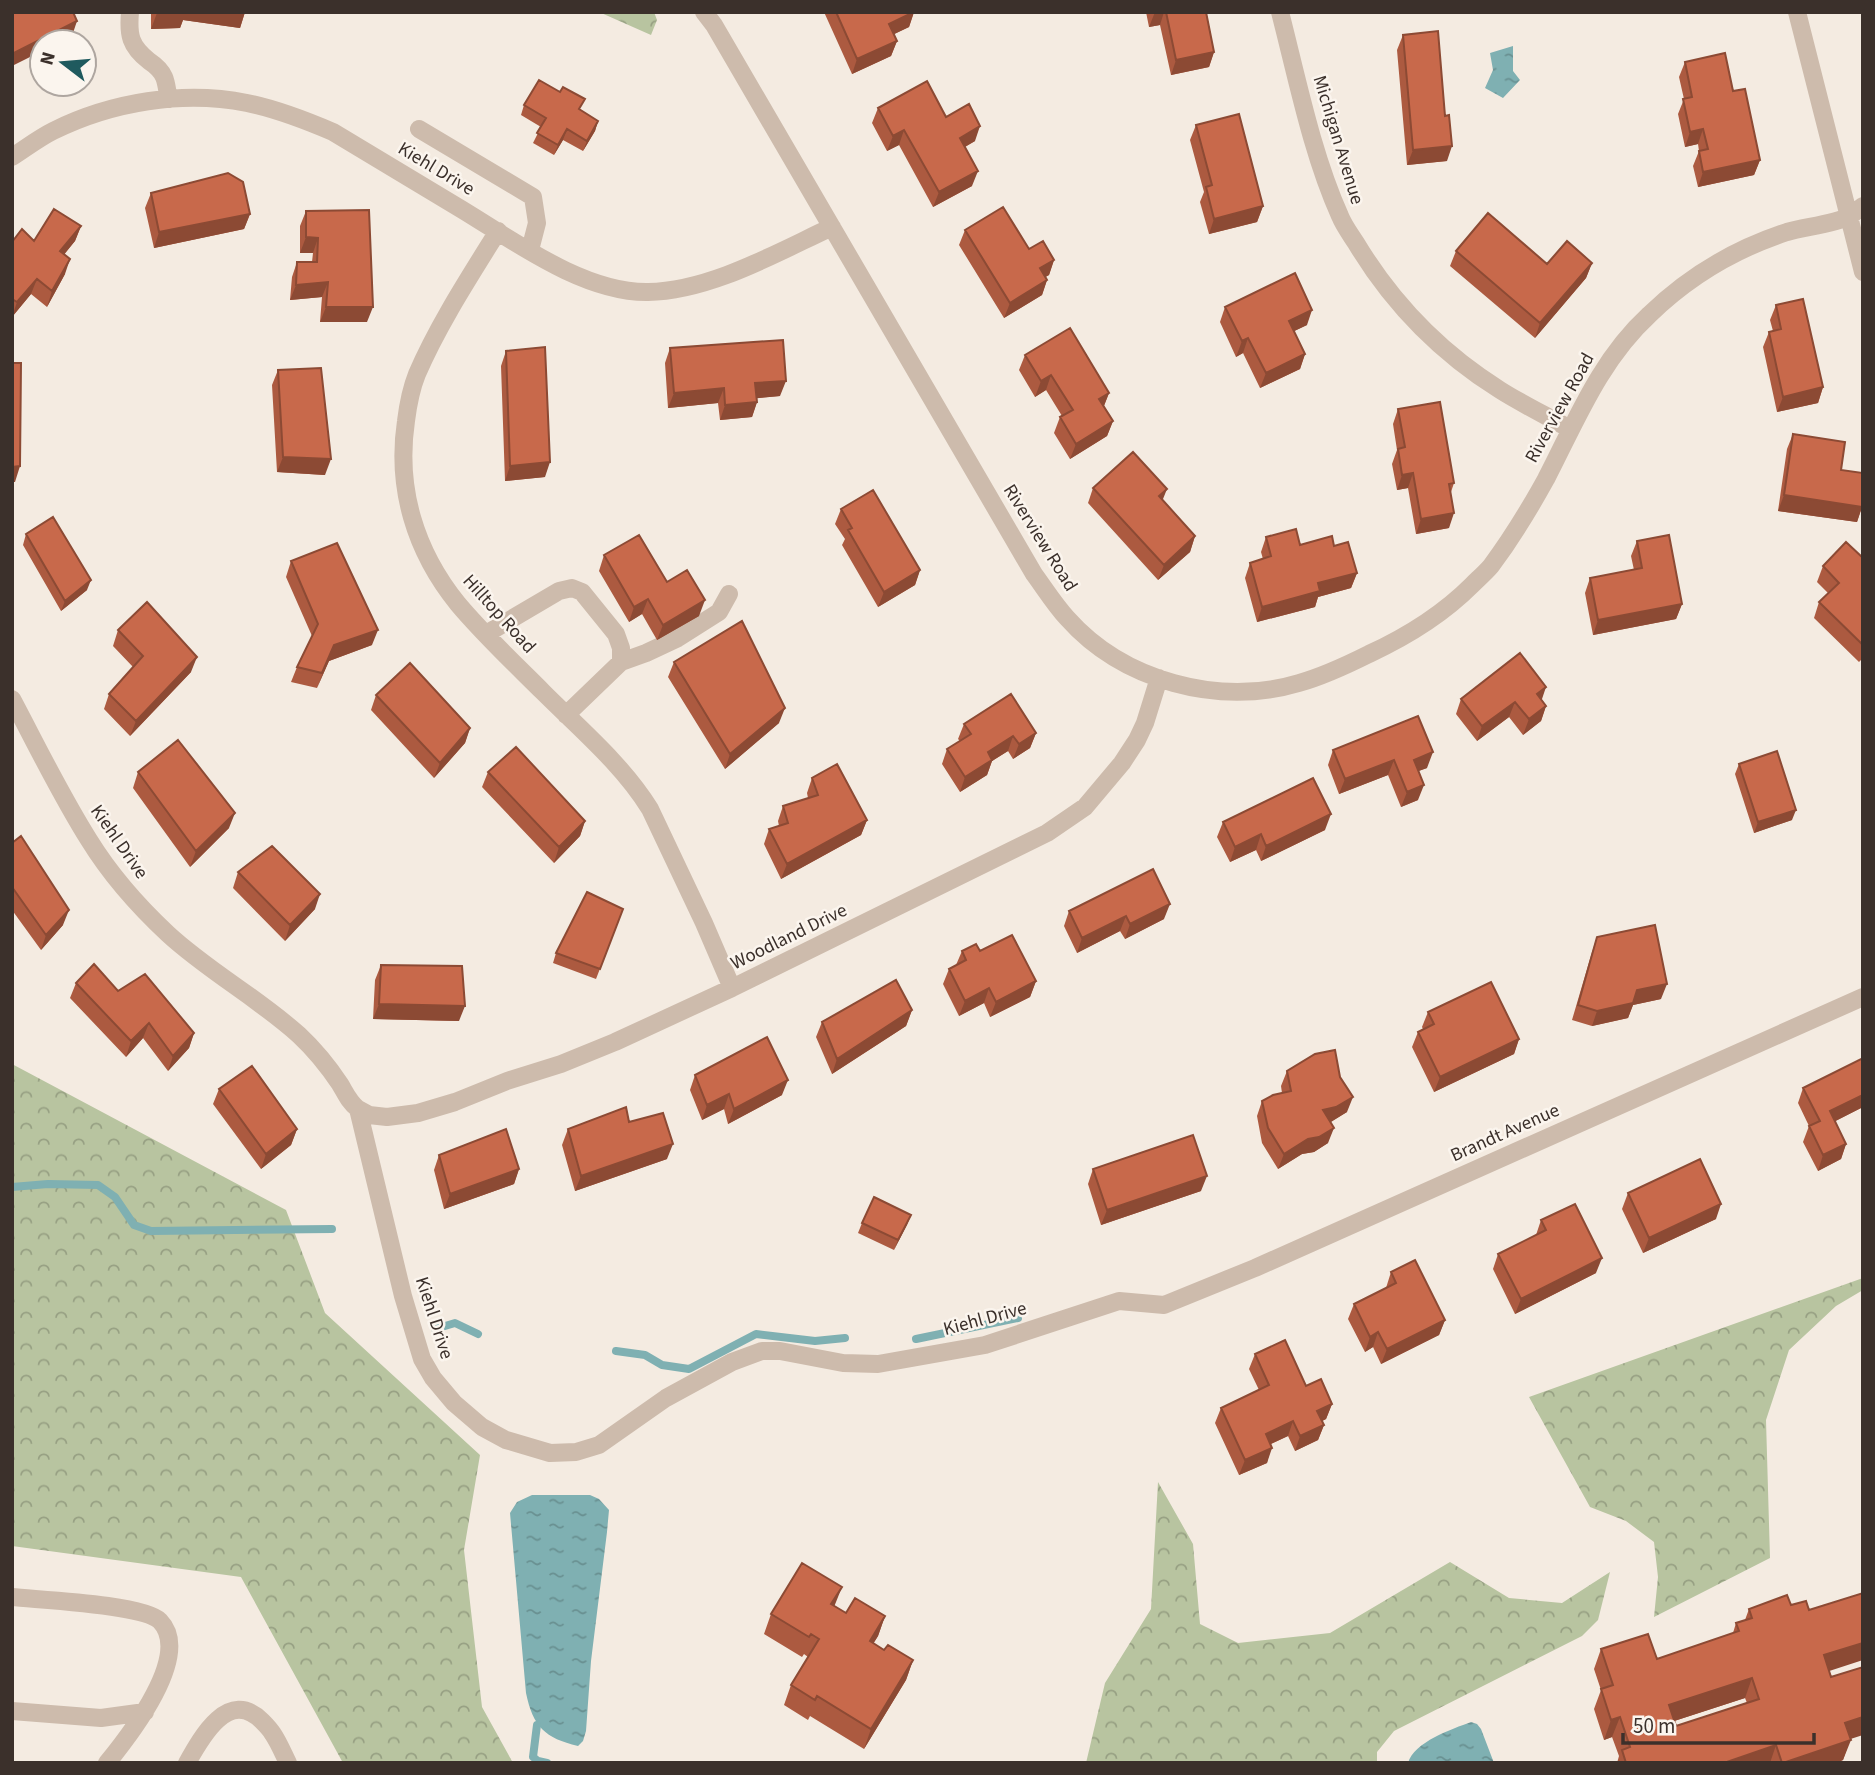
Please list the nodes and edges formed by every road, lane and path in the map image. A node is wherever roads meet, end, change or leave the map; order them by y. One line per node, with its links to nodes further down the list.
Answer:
1 (130, 12): 5 (street)
2 (704, 12): 9 (street, Riverview Road)
3 (1280, 12): 13 (street, Michigan Avenue)
4 (1797, 12): 8 (street)
5 (169, 99): 7 (street, Kiehl Drive); 10 (street, Kiehl Drive)
6 (419, 129): 11 (street)
7 (12, 157)
8 (1856, 211): 12 (street); 13 (street, Riverview Road)
9 (832, 228): 11 (street, Kiehl Drive); 17 (street, Riverview Road)
10 (498, 231): 11 (street, Kiehl Drive); 15 (street, Hilltop Road)
11 (530, 250)
12 (1863, 272)
13 (1570, 429): 17 (street, Riverview Road)
14 (729, 594): 16 (street)
15 (486, 634): 16 (street); 19 (street, Hilltop Road)
16 (621, 662): 19 (street)
17 (1159, 678): 20 (street, Woodland Drive)
18 (12, 699): 22 (street, Kiehl Drive)
19 (566, 715): 20 (street, Hilltop Road)
20 (732, 988): 22 (street, Woodland Drive)
21 (1863, 997): 23 (street, Brandt Avenue)
22 (358, 1109): 23 (street, Kiehl Drive)
23 (1164, 1305)
24 (12, 1597): 26 (street)
25 (12, 1710): 26 (street)
26 (145, 1712): 27 (street)
27 (107, 1763)
28 (187, 1763): 29 (street)
29 (288, 1763)

